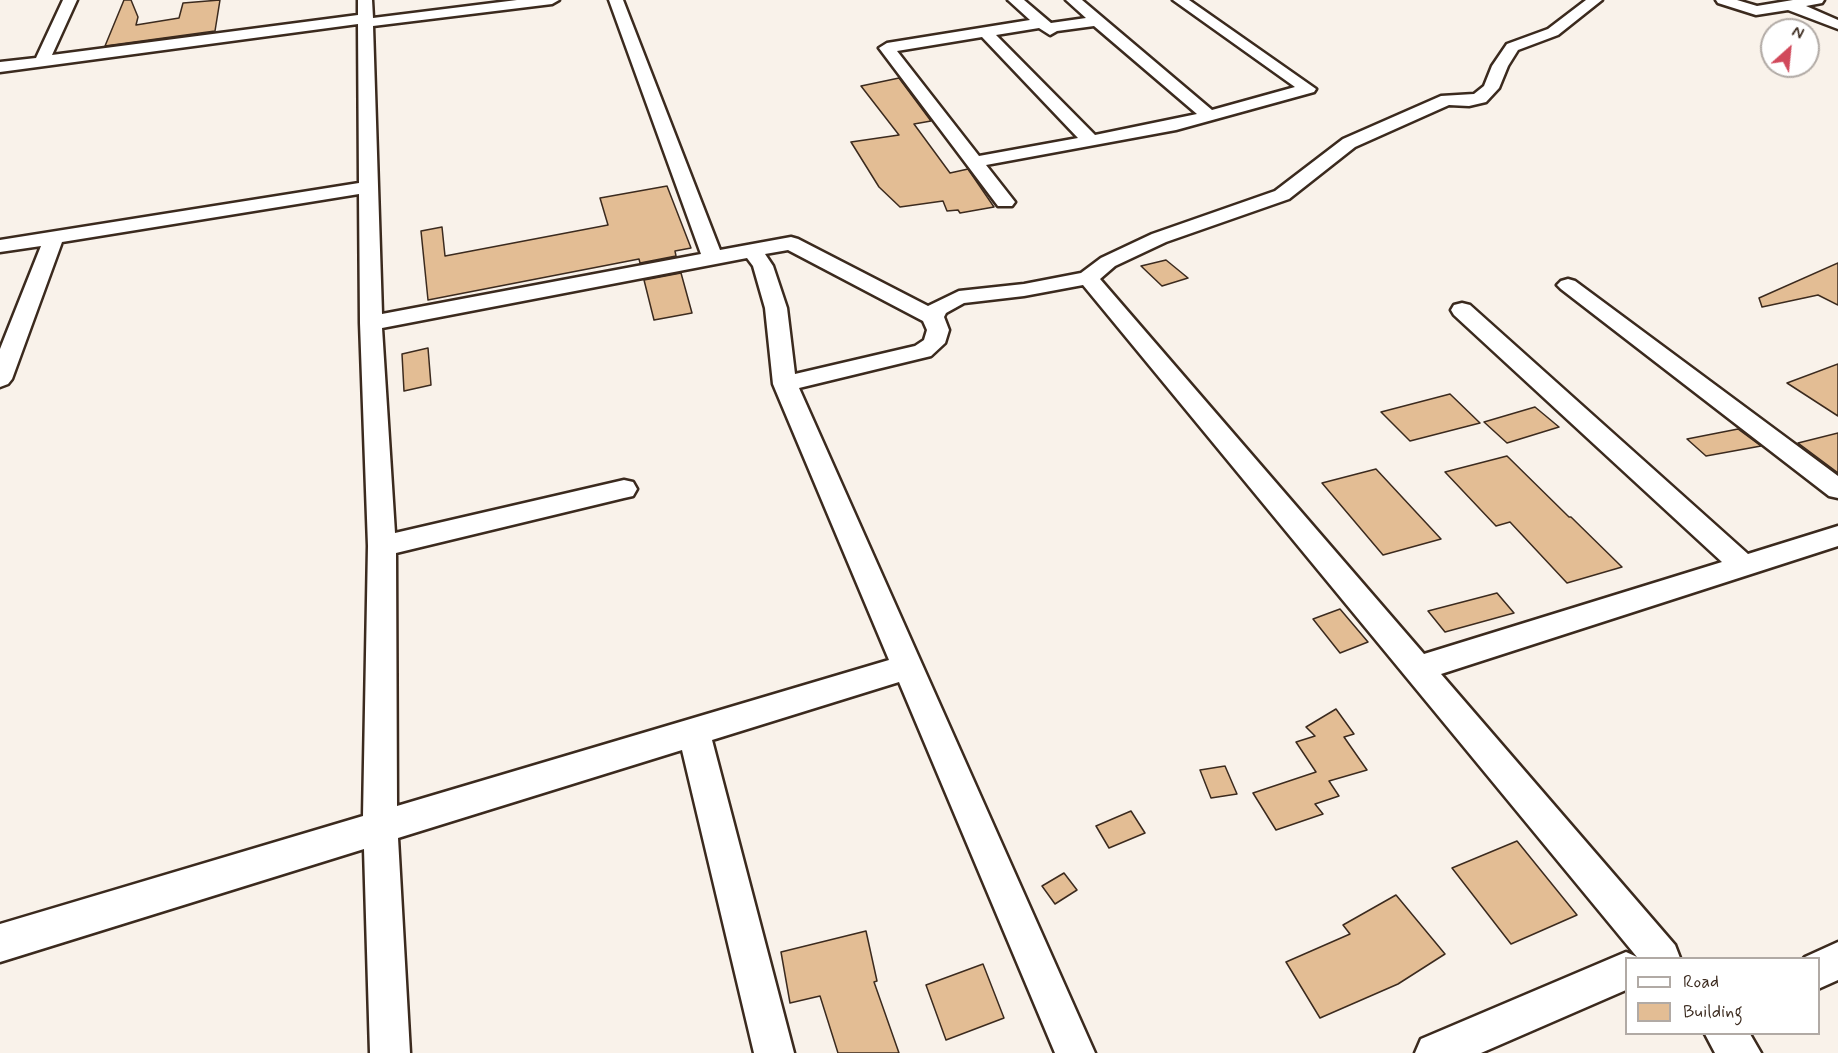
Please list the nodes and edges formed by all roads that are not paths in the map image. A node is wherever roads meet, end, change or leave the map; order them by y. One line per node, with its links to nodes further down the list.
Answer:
1 (70, 0): 16 (street)
2 (552, 0): 11 (street)
3 (615, 0): 26 (street)
4 (1015, 0): 14 (street)
5 (1073, 0): 12 (street)
6 (1180, 0): 18 (street)
7 (1595, 0): 27 (street)
8 (1723, 0): 10 (street)
9 (1817, 0): 10 (street)
10 (1790, 5): 13 (street)
11 (365, 14): 16 (street); 21 (street)
12 (1098, 21): 14 (street); 18 (street)
13 (1838, 25)
14 (1046, 27): 15 (street)
15 (985, 32): 19 (street); 20 (street)
16 (42, 61): 17 (street)
17 (0, 67)
18 (1209, 116): 19 (street)
19 (1090, 140): 20 (street)
20 (974, 162): 22 (street)
21 (368, 187): 23 (street); 31 (street)
22 (1005, 202)
23 (54, 237): 24 (street); 32 (street)
24 (0, 246)
25 (752, 250): 26 (street); 30 (street); 33 (street)
26 (713, 258): 31 (street)
27 (1088, 278): 30 (street); 40 (street)
28 (1568, 285): 35 (street)
29 (1462, 310): 38 (street)
30 (933, 317): 33 (street)
31 (371, 323): 37 (street)
32 (0, 380)
33 (784, 384): 39 (street)
34 (624, 489): 37 (street)
35 (1838, 489)
36 (1838, 536): 38 (street)
37 (382, 546): 42 (street)
38 (1744, 566): 40 (street)
39 (907, 667): 41 (street); 51 (street)
40 (1418, 669): 44 (street)
41 (694, 732): 42 (street); 50 (street)
42 (380, 827): 43 (street); 49 (street)
43 (0, 943)
44 (1648, 957)
45 (1838, 961): 46 (street)
46 (1820, 969)
47 (1625, 972): 52 (street)
48 (1726, 1035): 53 (street)
49 (390, 1053)
50 (774, 1053)
51 (1075, 1053)
52 (1435, 1053)
53 (1742, 1053)

